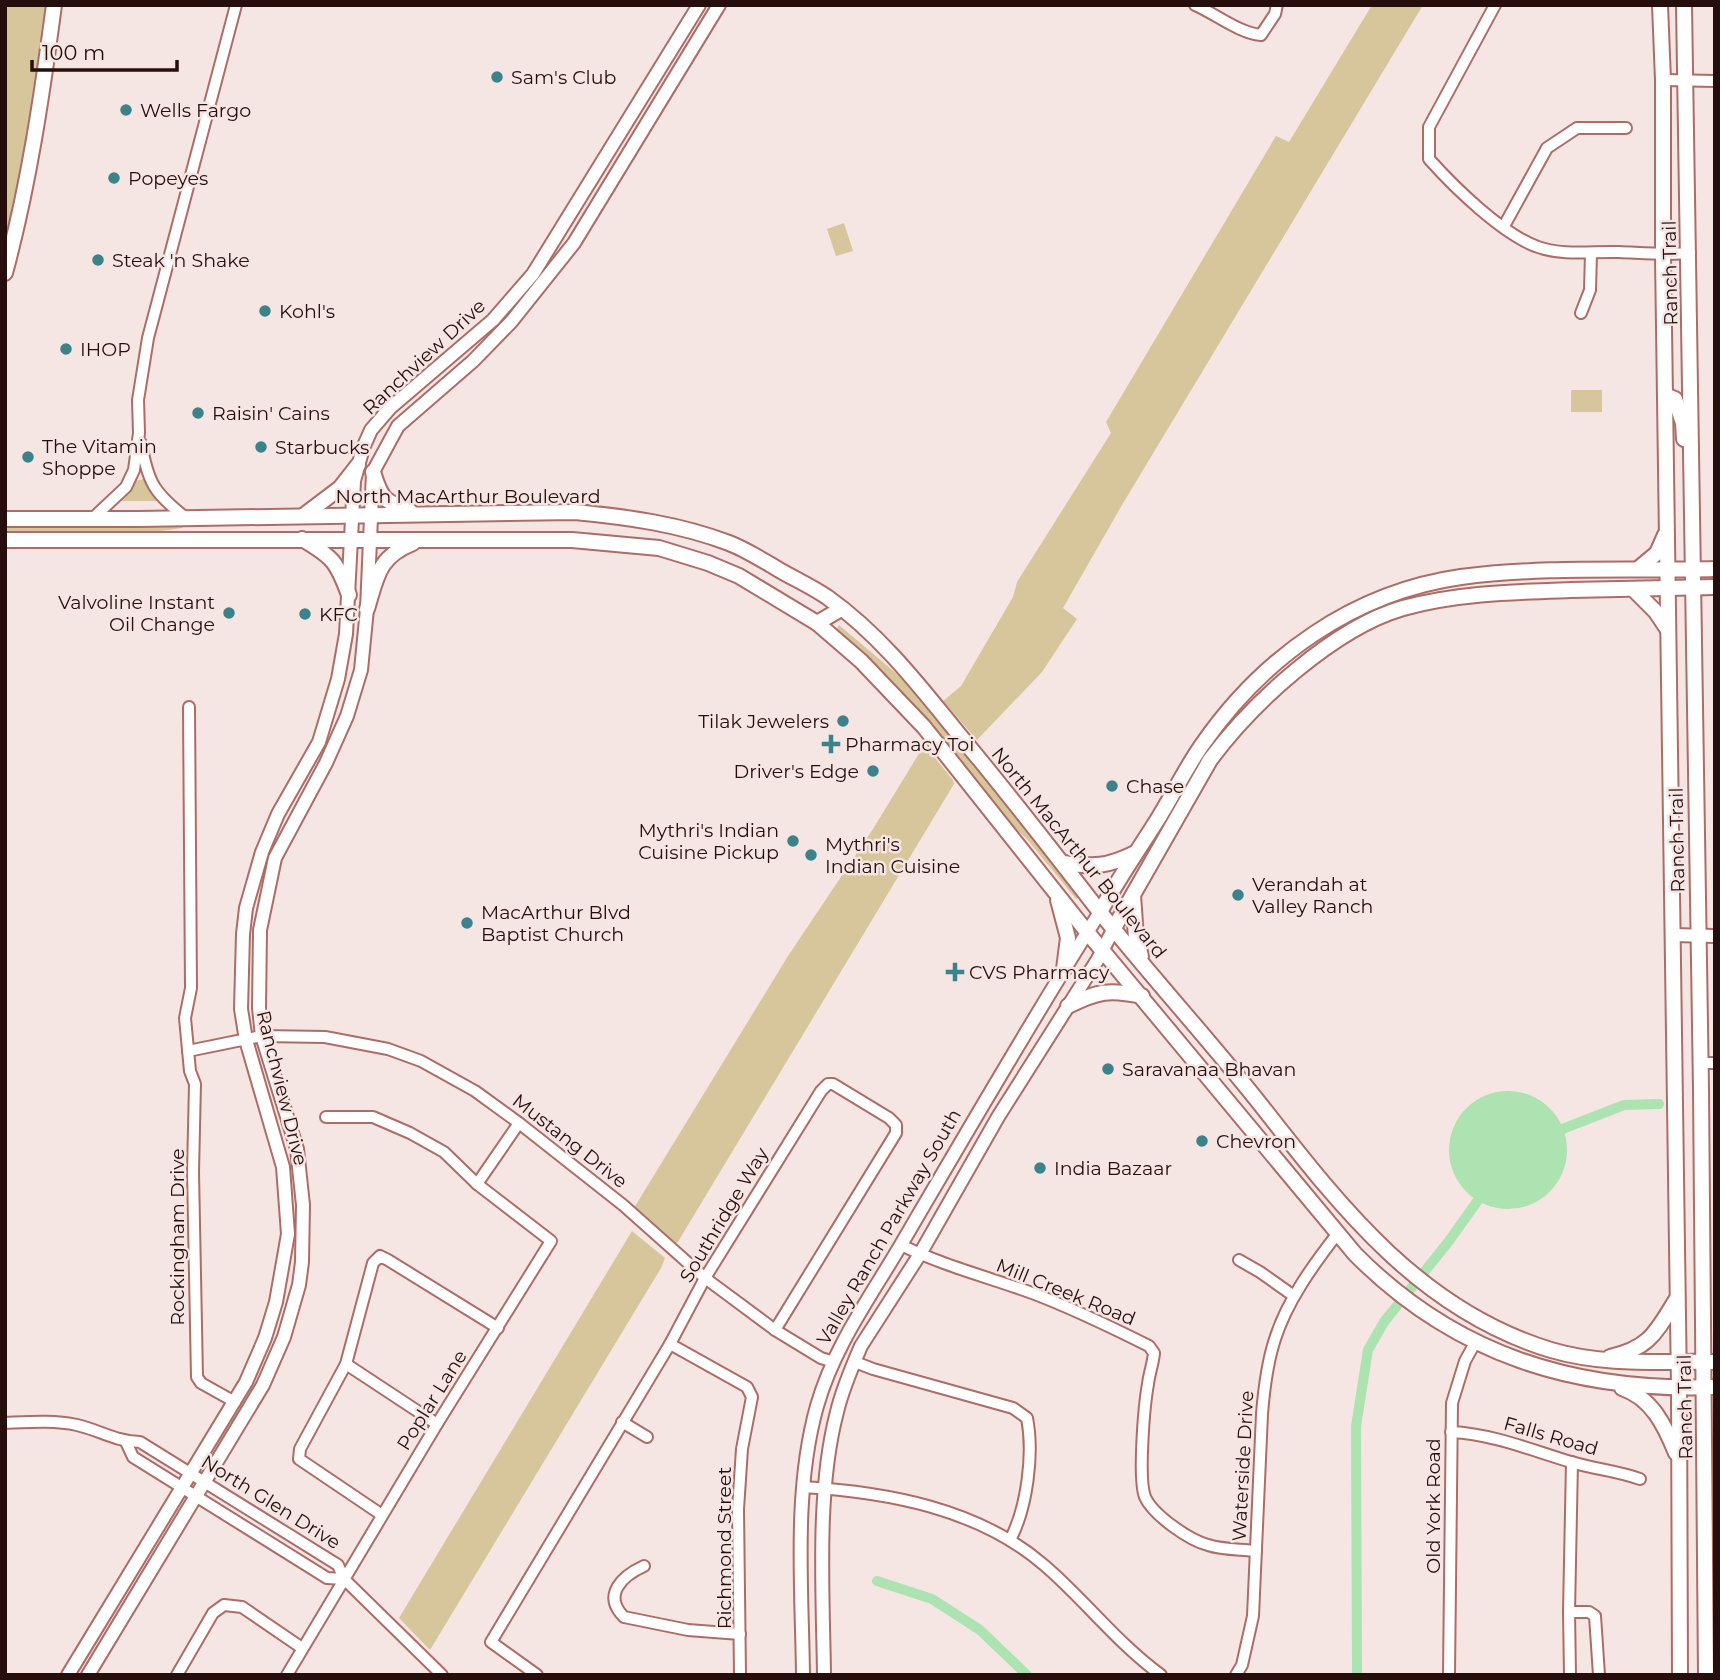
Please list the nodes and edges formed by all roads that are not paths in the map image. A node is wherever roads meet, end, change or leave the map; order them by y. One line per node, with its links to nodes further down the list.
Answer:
1 (54, 5): 22 (main road)
2 (236, 5): 25 (street)
3 (699, 5): 15 (street, Ranchview Drive)
4 (719, 5): 16 (street, Ranchview Drive)
5 (1195, 5): 6 (street)
6 (1277, 5)
7 (1495, 5): 14 (street)
8 (1660, 5): 10 (main road, Ranch Trail)
9 (1684, 5): 11 (main road, Ranch Trail)
10 (1663, 80): 11 (street); 20 (main road, Ranch Trail)
11 (1685, 80): 12 (street); 19 (main road, Ranch Trail)
12 (1715, 81)
13 (1626, 128): 14 (street)
14 (1504, 226): 18 (street)
15 (560, 233): 16 (street); 17 (street, Ranchview Drive)
16 (574, 243): 21 (street, Ranchview Drive)
17 (550, 248): 21 (street); 26 (street, Ranchview Drive)
18 (1591, 253): 20 (street); 23 (street)
19 (1690, 253): 20 (street); 28 (main road, Ranch Trail)
20 (1663, 256): 24 (main road, Ranch Trail)
21 (562, 258): 27 (street, Ranchview Drive)
22 (5, 273)
23 (1581, 313)
24 (1665, 396): 28 (main road); 36 (main road, Ranch Trail)
25 (139, 433): 33 (street); 35 (street)
26 (358, 465): 31 (main road); 32 (street, Ranchview Drive)
27 (373, 471): 29 (street, Ranchview Drive); 30 (main road)
28 (1693, 478): 44 (main road, Ranch Trail)
29 (369, 515): 30 (main road, North MacArthur Boulevard); 32 (main road, North MacArthur Boulevard); 39 (street, Ranchview Drive)
30 (421, 515): 52 (main road, North MacArthur Boulevard)
31 (303, 516): 32 (main road, North MacArthur Boulevard); 33 (main road, North MacArthur Boulevard)
32 (352, 516): 38 (street, Ranchview Drive)
33 (186, 518): 35 (main road, North MacArthur Boulevard)
34 (5, 519): 35 (main road, North MacArthur Boulevard)
35 (92, 519)
36 (1667, 530): 42 (main road); 43 (main road, Ranch Trail)
37 (301, 539): 38 (main road); 40 (main road); 51 (main road)
38 (351, 539): 39 (main road); 51 (street, Ranchview Drive)
39 (368, 539): 41 (main road); 54 (street, Ranchview Drive)
40 (5, 540)
41 (421, 540): 54 (main road); 56 (main road)
42 (1638, 569): 43 (main road); 46 (main road)
43 (1668, 569): 44 (main road); 48 (main road, Ranch Trail)
44 (1693, 569): 45 (main road); 49 (main road, Ranch Trail)
45 (1715, 569)
46 (1433, 583): 53 (main road); 58 (main road)
47 (1715, 587): 49 (main road)
48 (1668, 588): 49 (main road); 50 (main road); 57 (main road, Ranch Trail)
49 (1693, 588): 71 (main road, Ranch Trail)
50 (1633, 589): 53 (main road); 57 (main road)
51 (349, 595): 61 (street, Ranchview Drive)
52 (826, 597): 55 (main road, North MacArthur Boulevard); 56 (main road)
53 (1436, 601): 60 (main road)
54 (367, 609): 62 (street, Ranchview Drive)
55 (841, 609): 56 (main road); 64 (main road, North MacArthur Boulevard)
56 (817, 623): 65 (main road)
57 (1668, 631): 70 (main road, Ranch Trail)
58 (1240, 699): 60 (main road); 63 (main road)
59 (189, 707): 80 (street, Rockingham Drive)
60 (1252, 711): 66 (main road)
61 (294, 785): 62 (street); 79 (street, Ranchview Drive)
62 (309, 793): 78 (street, Ranchview Drive)
63 (1137, 852): 64 (main road); 67 (main road)
64 (1063, 863): 67 (main road, North MacArthur Boulevard)
65 (1056, 892): 69 (main road); 75 (main road)
66 (1133, 895): 68 (main road); 74 (main road)
67 (1100, 912): 68 (main road, North MacArthur Boulevard); 69 (street, Valley Ranch Parkway South)
68 (1114, 928): 73 (street, Valley Ranch Parkway South); 74 (main road, North MacArthur Boulevard)
69 (1087, 932): 73 (main road); 75 (street, Valley Ranch Parkway South)
70 (1672, 935): 71 (street); 88 (main road, Ranch Trail)
71 (1698, 936): 72 (street); 81 (main road, Ranch Trail)
72 (1715, 936)
73 (1103, 949): 76 (main road); 77 (street, Valley Ranch Parkway South)
74 (1144, 964): 83 (main road, North MacArthur Boulevard)
75 (1064, 969): 82 (street, Valley Ranch Parkway South)
76 (1142, 996): 77 (main road); 86 (main road)
77 (1068, 1006): 84 (street, Valley Ranch Parkway South)
78 (262, 1036): 79 (street, Mustang Drive); 87 (street, Mustang Drive); 97 (street, Ranchview Drive)
79 (247, 1040): 80 (street); 96 (street, Ranchview Drive)
80 (188, 1051): 115 (street, Rockingham Drive)
81 (1708, 1063): 89 (main road, Ranch Trail)
82 (981, 1105): 84 (street); 92 (street, Valley Ranch Parkway South)
83 (1261, 1105): 86 (main road); 106 (main road, North MacArthur Boulevard)
84 (999, 1117): 93 (street, Valley Ranch Parkway South)
85 (326, 1118): 90 (street)
86 (1243, 1118): 91 (main road)
87 (519, 1123): 90 (street); 95 (street, Mustang Drive)
88 (1675, 1155): 89 (main road); 99 (main road, Ranch Trail)
89 (1701, 1155): 100 (main road, Ranch Trail)
90 (477, 1184): 101 (street, Poplar Lane)
91 (1338, 1233): 98 (street, Waterside Drive); 104 (main road)
92 (901, 1245): 93 (street, Mill Creek Road); 107 (street, Valley Ranch Parkway South)
93 (920, 1254): 108 (street, Valley Ranch Parkway South); 135 (street, Mill Creek Road)
94 (1239, 1260): 98 (street)
95 (705, 1278): 102 (street, Mustang Drive); 102 (street, Southridge Way); 105 (street, Southridge Way)
96 (281, 1282): 97 (street); 115 (street, Ranchview Drive)
97 (299, 1285): 128 (street, Ranchview Drive)
98 (1294, 1296): 135 (street, Waterside Drive)
99 (1677, 1299): 106 (main road); 110 (main road, Ranch Trail)
100 (1702, 1299): 103 (main road); 109 (main road, Ranch Trail)
101 (498, 1328): 111 (street); 119 (street, Poplar Lane)
102 (775, 1330): 107 (street, Mustang Drive)
103 (1715, 1337)
104 (1476, 1341): 112 (main road); 120 (street, Old York Road)
105 (670, 1345): 117 (street, Southridge Way); 141 (street, Richmond Street)
106 (1598, 1359): 110 (main road, North MacArthur Boulevard)
107 (834, 1362): 130 (street, Valley Ranch Parkway South)
108 (855, 1362): 131 (street, Valley Ranch Parkway South); 134 (street)
109 (1709, 1362): 110 (main road, North MacArthur Boulevard); 114 (main road, Ranch Trail)
110 (1678, 1363): 113 (main road, Ranch Trail)
111 (346, 1364): 119 (street); 133 (street)
112 (1594, 1379): 113 (main road); 124 (main road)
113 (1679, 1387): 114 (main road); 124 (main road, Ranch Trail)
114 (1710, 1387): 122 (main road, Ranch Trail)
115 (235, 1402): 126 (street, Ranchview Drive)
116 (1715, 1405): 122 (main road)
117 (622, 1422): 121 (street); 148 (street, Southridge Way)
118 (5, 1423): 123 (street, North Glen Drive)
119 (437, 1424): 133 (street, Poplar Lane)
120 (1451, 1432): 125 (street, Falls Road); 154 (street, Old York Road)
121 (647, 1437)
122 (1704, 1440): 139 (main road, Ranch Trail)
123 (126, 1442): 126 (street, North Glen Drive); 129 (street, North Glen Drive)
124 (1679, 1461): 138 (main road, Ranch Trail)
125 (1572, 1462): 127 (street, Falls Road); 140 (street)
126 (191, 1472): 128 (street, North Glen Drive); 129 (street, Ranchview Drive)
127 (1640, 1479)
128 (205, 1481): 132 (street, Ranchview Drive); 137 (street, North Glen Drive)
129 (181, 1486): 132 (street, North Glen Drive); 143 (street, Ranchview Drive)
130 (803, 1487): 131 (street); 150 (street, Valley Ranch Parkway South)
131 (825, 1489): 134 (street); 151 (street, Valley Ranch Parkway South)
132 (195, 1496): 137 (street, North Glen Drive); 144 (street, Ranchview Drive)
133 (382, 1515): 137 (street, Poplar Lane)
134 (1010, 1540): 152 (street)
135 (1256, 1551): 153 (street, Waterside Drive)
136 (644, 1566): 141 (street)
137 (344, 1579): 142 (street, Poplar Lane); 147 (street)
138 (1679, 1588): 139 (main road); 157 (main road, Ranch Trail)
139 (1705, 1589): 158 (main road, Ranch Trail)
140 (1569, 1612): 155 (street); 156 (street)
141 (740, 1634): 149 (street, Richmond Street)
142 (302, 1648): 145 (street); 146 (street, Poplar Lane)
143 (68, 1675)
144 (88, 1675)
145 (177, 1675)
146 (287, 1675)
147 (442, 1675)
148 (537, 1675)
149 (740, 1675)
150 (803, 1675)
151 (824, 1675)
152 (1161, 1675)
153 (1236, 1675)
154 (1449, 1675)
155 (1570, 1675)
156 (1598, 1675)
157 (1680, 1675)
158 (1706, 1675)

